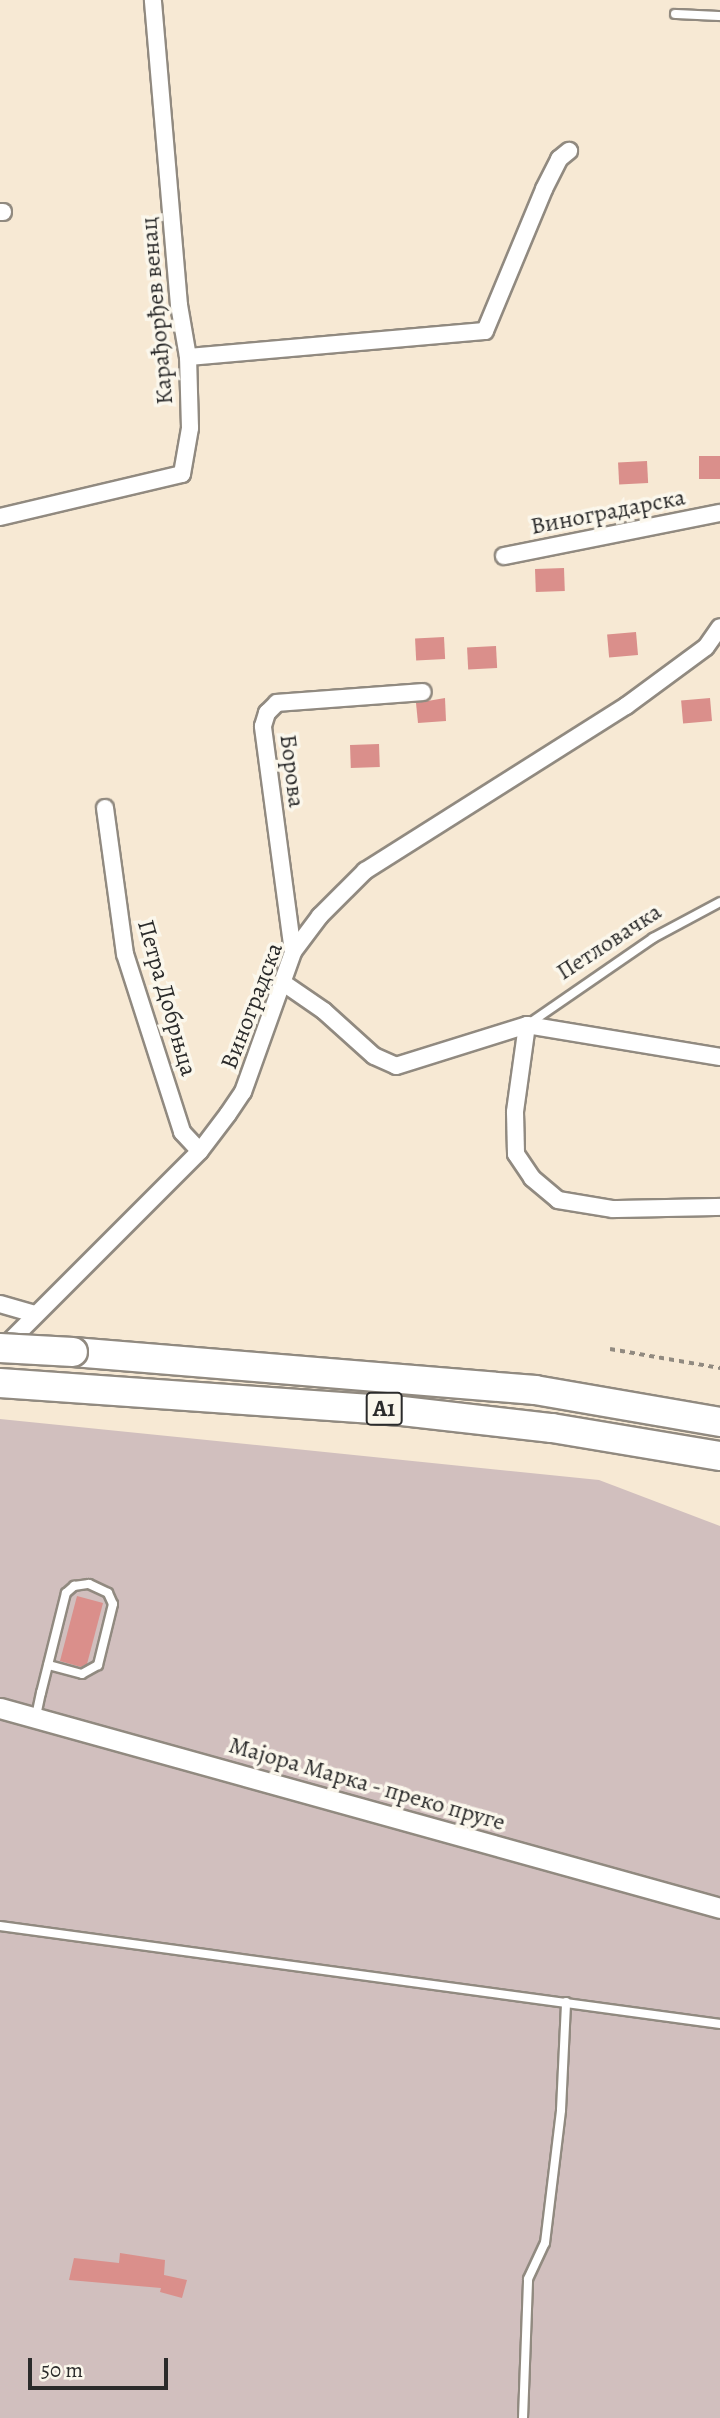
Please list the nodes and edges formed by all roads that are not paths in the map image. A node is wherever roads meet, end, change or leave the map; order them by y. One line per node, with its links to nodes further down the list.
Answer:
1 (153, 0): 5 (street, Карађорђев венац)
2 (675, 14): 3 (lane)
3 (720, 16)
4 (569, 151): 5 (street)
5 (188, 357): 7 (street, Карађорђев венац)
6 (720, 513): 8 (street, Виноградарска)
7 (0, 517)
8 (504, 556)
9 (720, 627): 13 (street, Виноградска)
10 (423, 692): 13 (street, Борова)
11 (105, 808): 17 (street, Петра Добрњца)
12 (720, 902): 15 (lane, Петловачка)
13 (293, 952): 14 (street, Виноградска)
14 (282, 982): 15 (street, Петловачка); 17 (street, Виноградска)
15 (527, 1026): 16 (street, Петловачка); 18 (street)
16 (720, 1057)
17 (200, 1151): 20 (street, Виноградска)
18 (720, 1207)
19 (0, 1304): 20 (street)
20 (36, 1314): 21 (street, Виноградска)
21 (0, 1349): 23 (highway, A1, bridge)
22 (0, 1383): 24 (highway, A1)
23 (720, 1422)
24 (720, 1456)
25 (48, 1665): 25 (lane); 27 (lane)
26 (0, 1708): 27 (street, Мајора Марка - преко пруге)
27 (35, 1717): 28 (street, Мајора Марка - преко пруге)
28 (720, 1908)
29 (0, 1926): 30 (lane)
30 (566, 2002): 31 (lane); 32 (lane)
31 (720, 2024)
32 (523, 2418)

